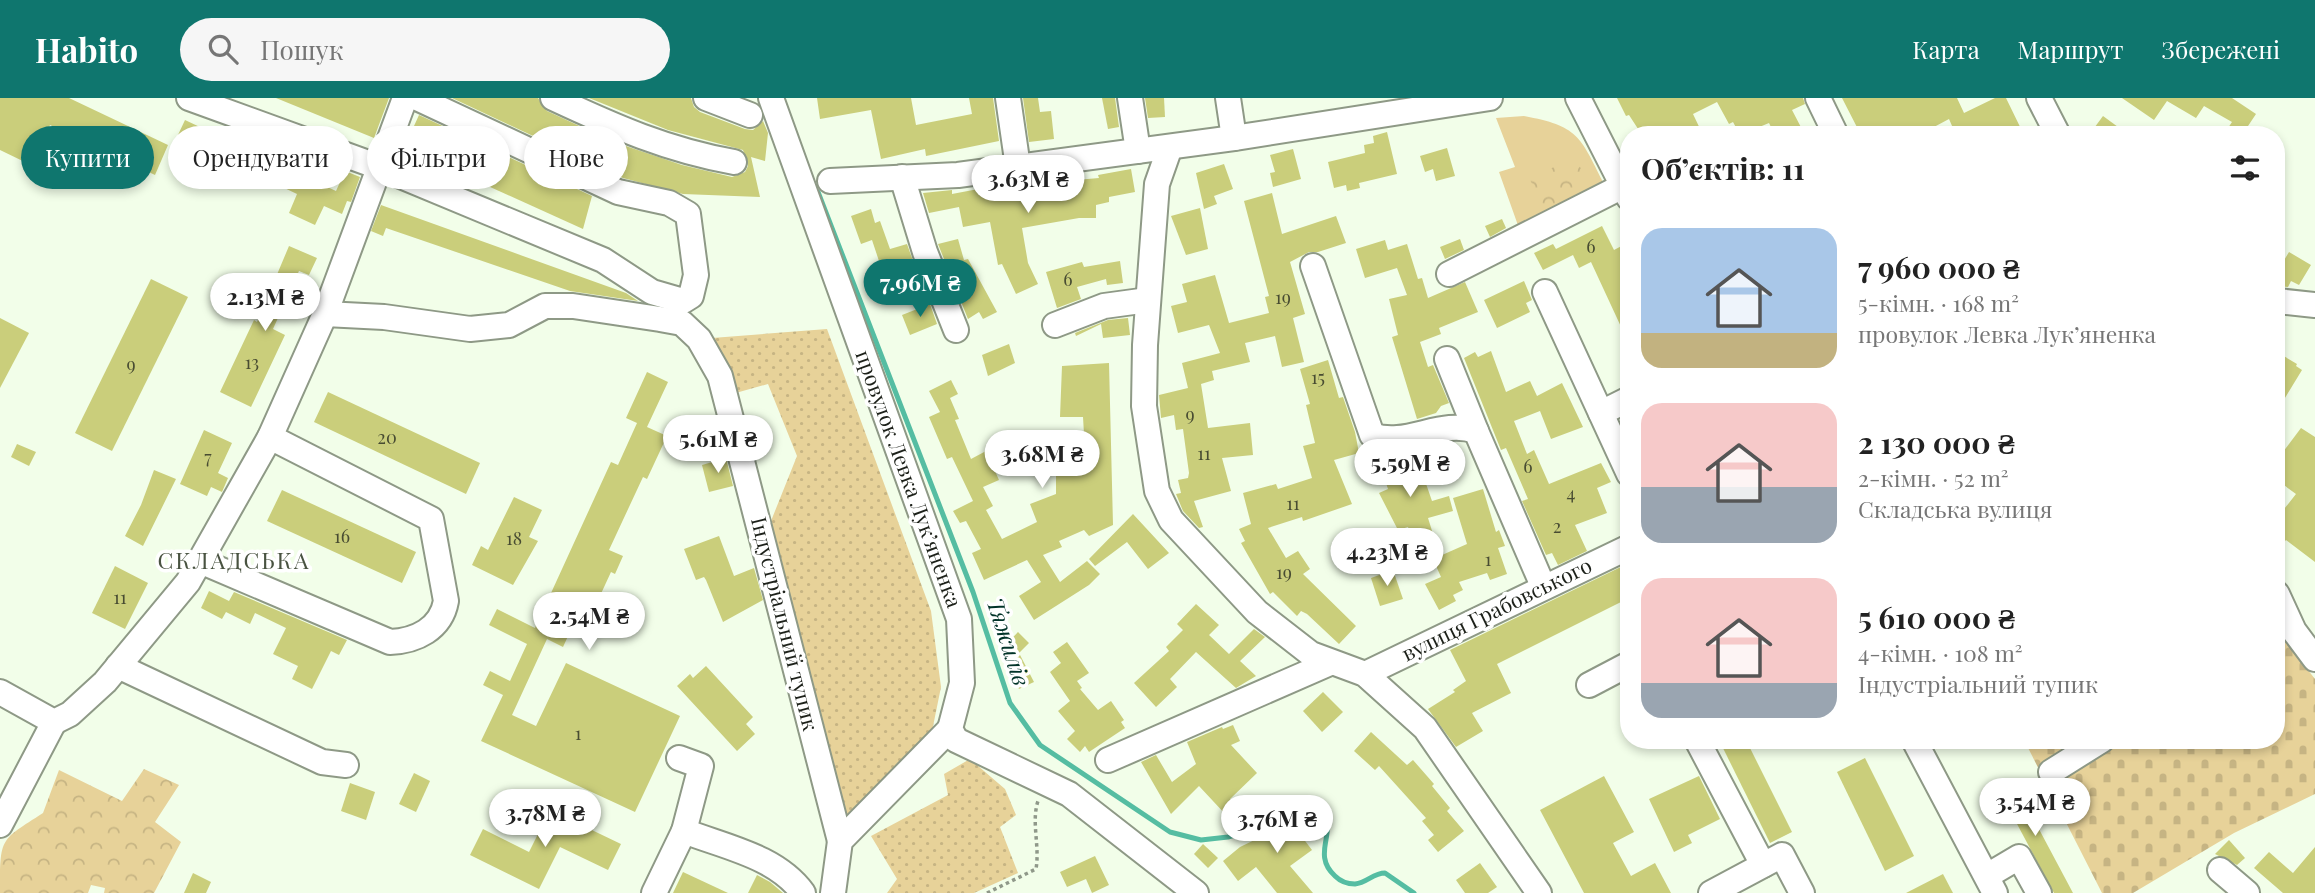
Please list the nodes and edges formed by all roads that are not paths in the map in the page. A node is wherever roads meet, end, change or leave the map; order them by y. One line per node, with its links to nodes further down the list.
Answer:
1 (189, 98): 24 (street)
2 (405, 98): 15 (street)
3 (417, 98): 16 (street)
4 (554, 98): 23 (street)
5 (706, 98): 14 (street)
6 (771, 98): 59 (street, провулок Левка Лукʼяненка)
7 (1008, 98): 25 (street)
8 (1130, 98): 22 (street)
9 (1228, 98): 19 (street)
10 (1490, 98): 19 (street)
11 (1578, 98): 28 (street)
12 (1818, 98): 17 (street)
13 (2039, 98): 18 (street)
14 (750, 115)
15 (394, 126)
16 (477, 126)
17 (1832, 126)
18 (2053, 126)
19 (1234, 138): 21 (street)
20 (510, 141): 30 (street)
21 (1170, 147): 22 (street); 35 (street)
22 (1138, 151): 25 (street)
23 (734, 162)
24 (367, 163)
25 (1018, 167): 26 (street)
26 (902, 177): 27 (street); 40 (street)
27 (830, 180)
28 (1620, 180)
29 (371, 189): 38 (street)
30 (432, 189)
31 (1620, 195): 33 (street)
32 (1312, 266): 44 (street)
33 (1449, 274)
34 (1545, 292): 43 (street)
35 (1148, 300): 39 (street); 52 (street)
36 (2285, 302): 37 (street)
37 (2315, 305)
38 (325, 314): 45 (street); 69 (street, Індустріальний тупик)
39 (1055, 325)
40 (956, 330)
41 (1447, 359): 44 (street)
42 (1620, 403): 43 (street)
43 (1601, 412): 46 (street)
44 (1476, 431): 49 (street)
45 (270, 437): 48 (street); 48 (street)
46 (1620, 454)
47 (1620, 551): 49 (street, вулиця Грабовського)
48 (200, 561): 53 (street)
49 (1543, 586): 55 (street, вулиця Грабовського)
50 (2285, 636): 51 (street)
51 (2315, 659)
52 (1330, 663): 55 (street); 64 (street)
53 (118, 666): 58 (street); 65 (street)
54 (1620, 669): 56 (street)
55 (1365, 674): 77 (street)
56 (1589, 685)
57 (0, 692): 58 (street)
58 (54, 722): 67 (street)
59 (950, 729): 69 (street); 76 (street)
60 (1702, 749): 70 (street)
61 (1918, 749): 72 (street)
62 (2088, 749): 66 (street)
63 (679, 758): 68 (street)
64 (1108, 760)
65 (346, 765)
66 (2052, 772)
67 (0, 824)
68 (684, 831): 73 (street); 74 (street)
69 (840, 841): 75 (street)
70 (1763, 865): 78 (street); 79 (street)
71 (2220, 870): 81 (street)
72 (1991, 885): 80 (street)
73 (654, 893)
74 (803, 893)
75 (833, 893)
76 (1196, 893)
77 (1539, 893)
78 (1711, 893)
79 (1802, 893)
80 (2039, 893)
81 (2247, 893)

